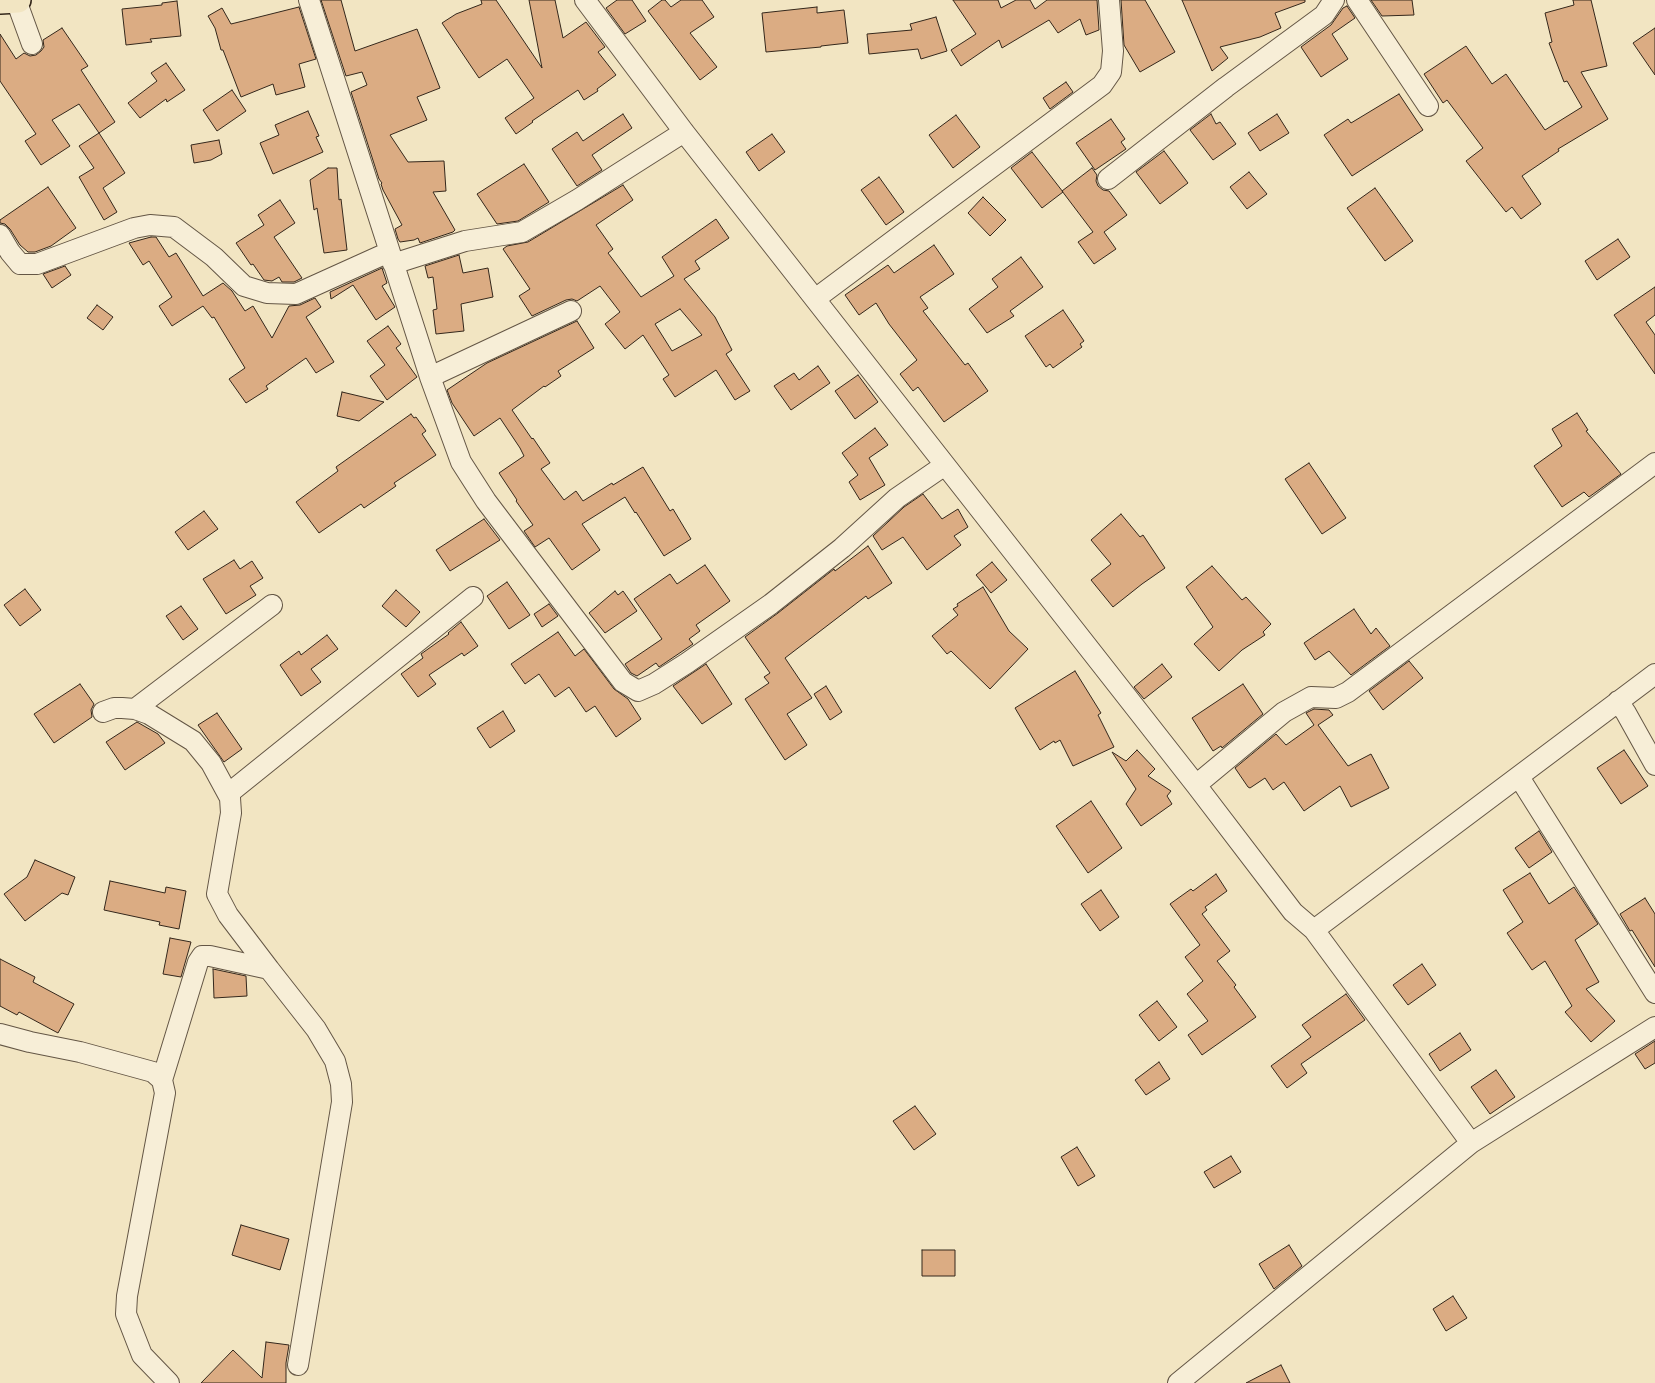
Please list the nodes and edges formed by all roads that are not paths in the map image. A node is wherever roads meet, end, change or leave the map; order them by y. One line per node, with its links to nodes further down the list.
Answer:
1 (17, 0): 7 (main road); 8 (street)
2 (309, 0): 13 (street)
3 (585, 0): 10 (street)
4 (1109, 0): 14 (street)
5 (1334, 0): 11 (street)
6 (1357, 0): 9 (street)
7 (0, 1)
8 (32, 44)
9 (1428, 106)
10 (684, 132): 13 (street); 14 (street)
11 (1108, 179)
12 (0, 235): 13 (street)
13 (391, 258): 16 (street)
14 (815, 299): 18 (street)
15 (570, 311): 16 (street)
16 (430, 377): 18 (street)
17 (1655, 463): 27 (street)
18 (944, 465): 27 (street)
19 (473, 597): 28 (street)
20 (272, 605): 23 (street)
21 (1655, 674): 22 (street)
22 (1618, 702): 25 (street); 26 (street)
23 (135, 708): 24 (street); 28 (street)
24 (103, 712)
25 (1655, 766)
26 (1518, 778): 29 (street); 31 (street)
27 (1196, 785): 29 (street)
28 (228, 794): 30 (street)
29 (1314, 930): 35 (street)
30 (269, 969): 34 (street); 36 (street)
31 (1655, 994)
32 (1655, 1027): 35 (street)
33 (0, 1034): 34 (street)
34 (162, 1080): 37 (street)
35 (1471, 1143): 38 (street)
36 (298, 1365)
37 (169, 1383)
38 (1178, 1383)

